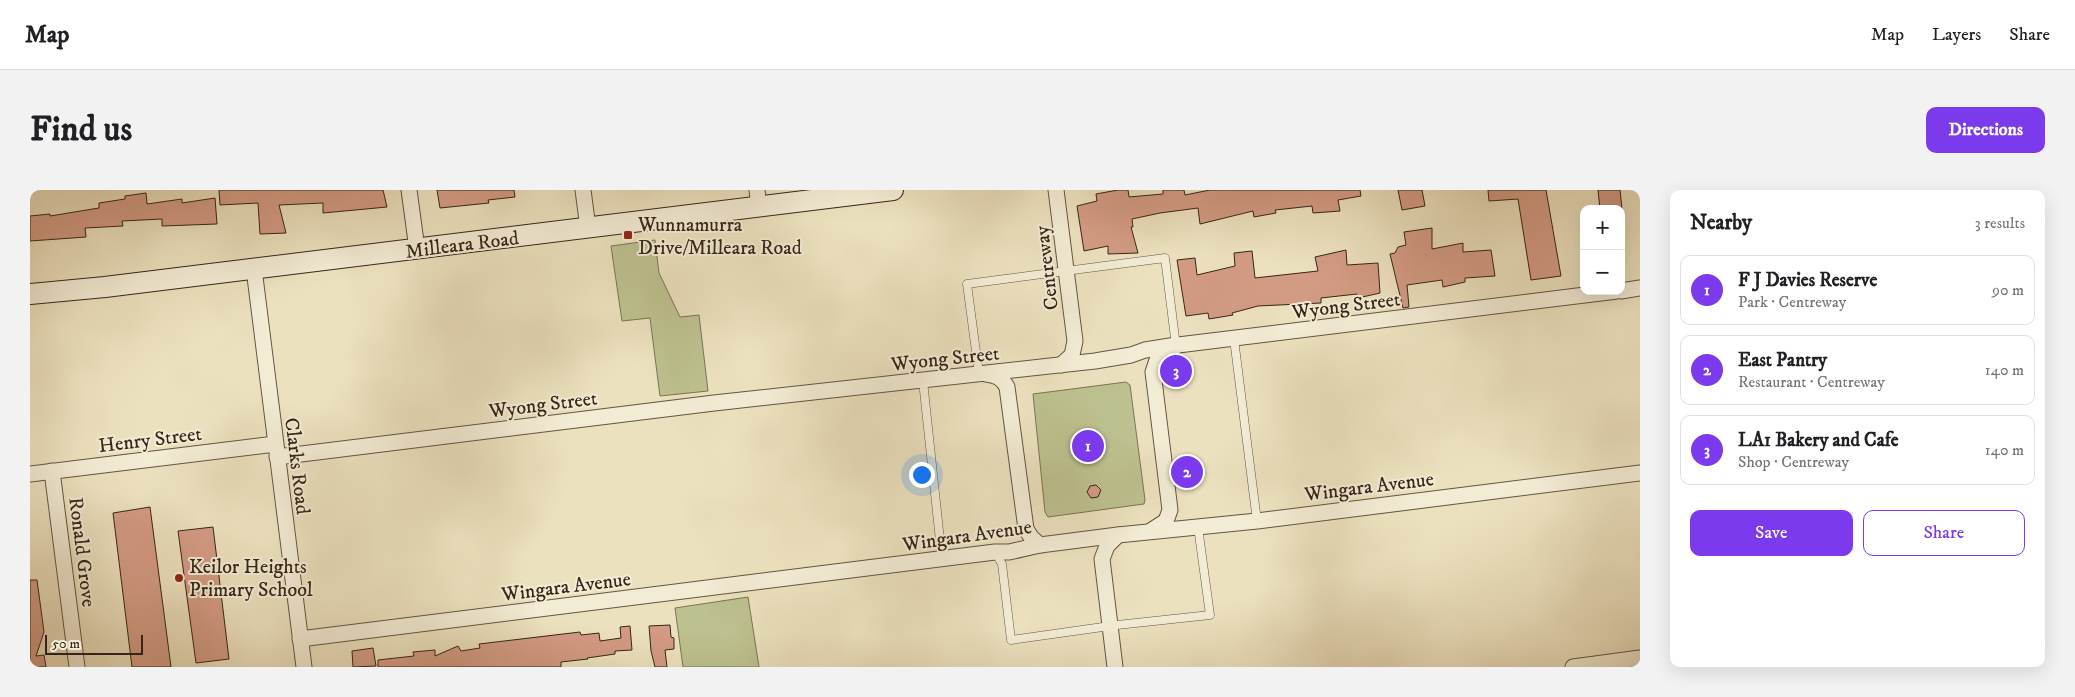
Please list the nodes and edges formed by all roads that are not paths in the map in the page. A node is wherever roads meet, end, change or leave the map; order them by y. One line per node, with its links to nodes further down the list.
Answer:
1 (409, 190): 7 (street)
2 (583, 190): 6 (street)
3 (893, 190): 5 (main road, Milleara Road)
4 (1056, 190): 9 (street, Centreway)
5 (758, 198): 6 (main road, Milleara Road)
6 (588, 228): 7 (main road, Milleara Road)
7 (417, 249): 8 (main road, Milleara Road)
8 (254, 269): 12 (main road, Milleara Road); 25 (street, Clarks Road)
9 (1066, 272): 15 (street, Centreway); 16 (lane); 22 (lane)
10 (1640, 288): 11 (street)
11 (1625, 290)
12 (30, 294)
13 (1585, 295): 14 (street, Wyong Street)
14 (1234, 339): 16 (street, Wyong Street); 30 (lane)
15 (1075, 341): 18 (street); 19 (street)
16 (1176, 346): 17 (street, Wyong Street); 21 (street)
17 (1132, 355): 18 (street, Wyong Street); 21 (street)
18 (1095, 361): 19 (street, Wyong Street)
19 (1061, 365): 20 (street, Wyong Street)
20 (1023, 369): 22 (street, Wyong Street); 24 (street)
21 (1153, 372): 29 (street)
22 (979, 374): 23 (street, Wyong Street); 24 (street)
23 (922, 381): 25 (street, Wyong Street); 38 (lane)
24 (1008, 394): 32 (street)
25 (276, 450): 26 (street, Henry Street); 41 (street, Clarks Road)
26 (52, 471): 28 (street, Henry Street); 43 (street, Ronald Grove)
27 (1640, 473): 30 (street, Wingara Avenue)
28 (30, 474)
29 (1170, 514): 31 (street); 33 (street)
30 (1258, 520): 31 (street, Wingara Avenue)
31 (1198, 527): 33 (street, Wingara Avenue); 40 (lane)
32 (1026, 528): 36 (street); 37 (street)
33 (1152, 530): 34 (street, Wingara Avenue)
34 (1118, 535): 35 (street, Wingara Avenue); 39 (street)
35 (1081, 540): 36 (street, Wingara Avenue); 39 (street)
36 (1040, 545): 37 (street, Wingara Avenue)
37 (995, 552): 38 (street, Wingara Avenue); 40 (lane)
38 (942, 559): 41 (street, Wingara Avenue)
39 (1102, 559): 40 (street)
40 (1110, 626): 45 (street)
41 (300, 639): 44 (street, Clarks Road)
42 (1640, 658): 46 (street)
43 (77, 667)
44 (304, 667)
45 (1116, 667)
46 (1573, 667)

